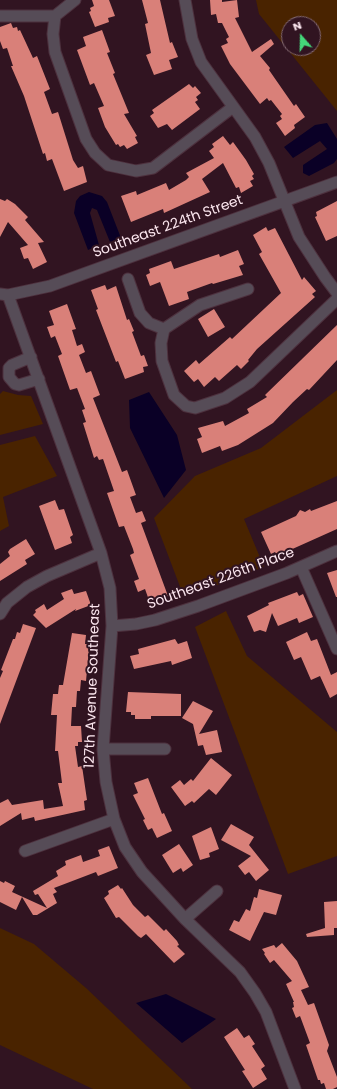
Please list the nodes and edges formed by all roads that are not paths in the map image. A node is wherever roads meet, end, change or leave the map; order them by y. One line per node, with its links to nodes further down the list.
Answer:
1 (75, 0): 4 (street)
2 (185, 0): 5 (street)
3 (0, 16): 4 (street)
4 (55, 16): 5 (street)
5 (233, 107): 7 (street)
6 (337, 182): 7 (street, Southeast 224th Street)
7 (284, 201): 10 (street); 11 (street, Southeast 224th Street)
8 (128, 279): 13 (street)
9 (248, 290): 13 (street)
10 (337, 293)
11 (4, 294): 14 (street, 127th Avenue Southeast)
12 (337, 299): 13 (street)
13 (164, 328)
14 (31, 357): 15 (street); 16 (street, 127th Avenue Southeast)
15 (4, 375): 16 (street)
16 (39, 379): 18 (street, 127th Avenue Southeast)
17 (337, 551): 19 (street, Southeast 226th Place)
18 (101, 553): 20 (street); 21 (street, 127th Avenue Southeast)
19 (301, 567): 21 (street, Southeast 226th Place); 22 (street)
20 (0, 614)
21 (112, 626): 23 (street, 127th Avenue Southeast)
22 (337, 649)
23 (103, 749): 24 (street); 25 (street, 127th Avenue Southeast)
24 (165, 749)
25 (114, 819): 26 (street); 28 (street, 127th Avenue Southeast)
26 (25, 851)
27 (218, 891): 28 (street)
28 (185, 919): 29 (street, 127th Avenue Southeast)
29 (295, 1089)

